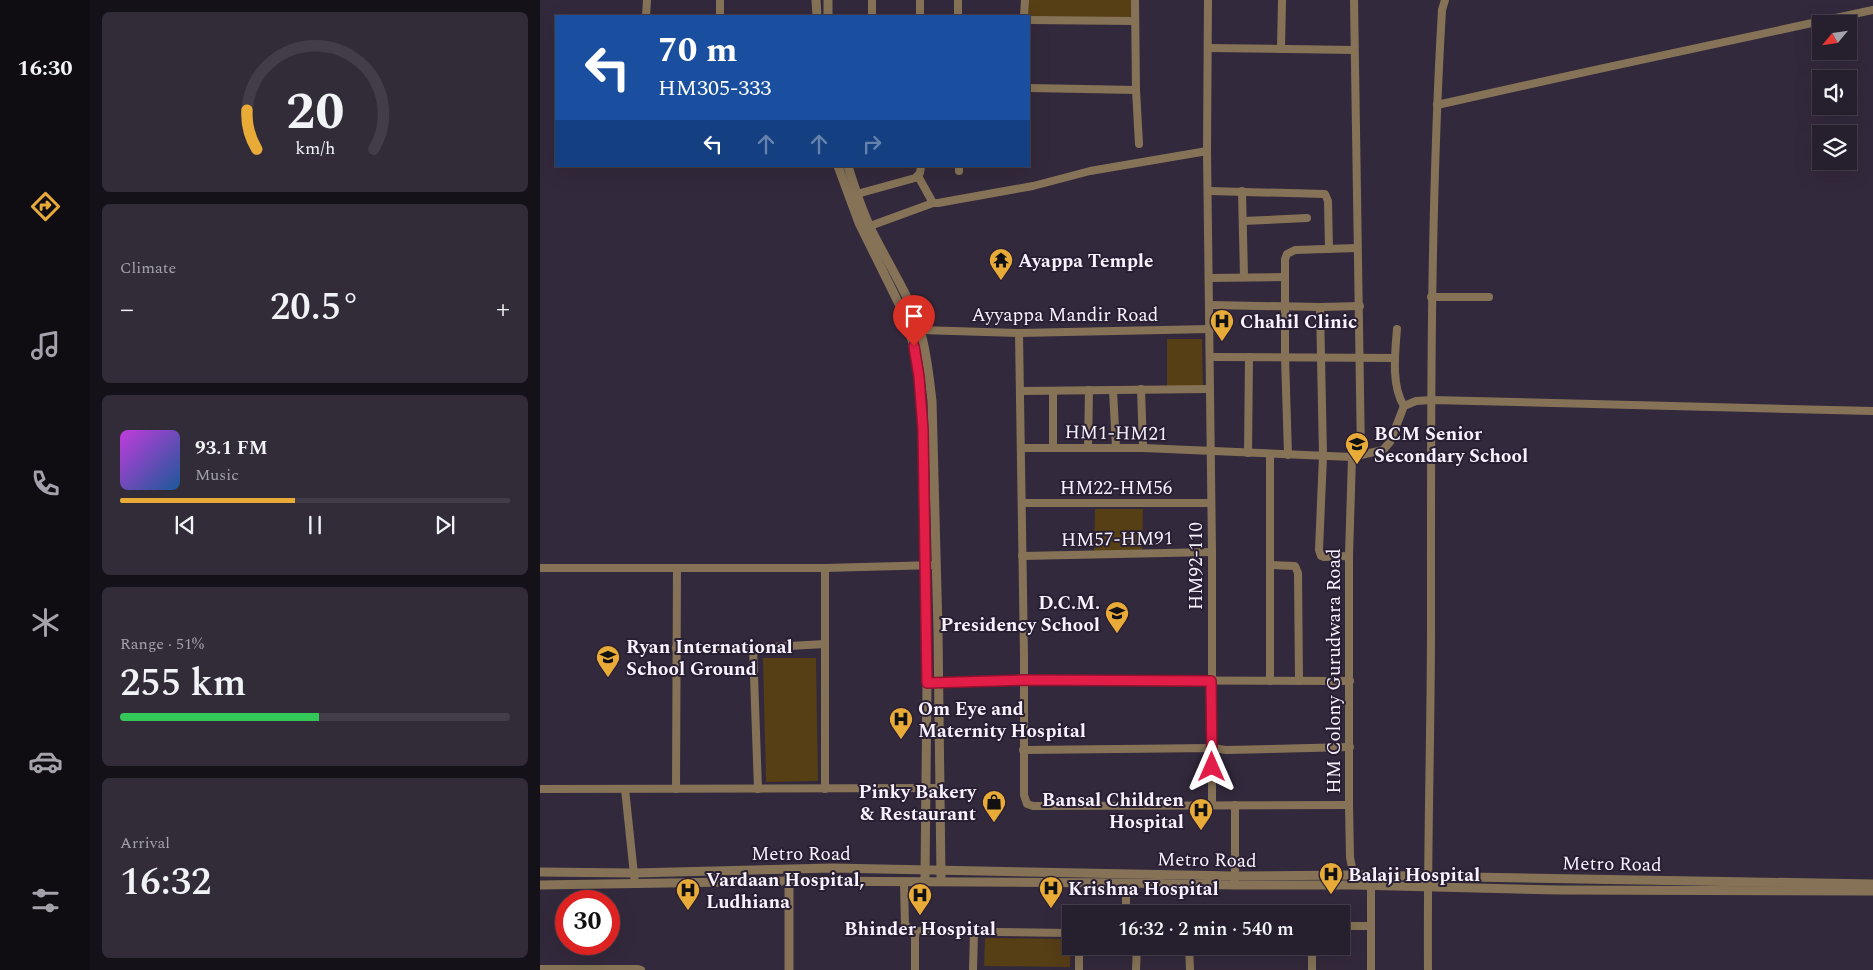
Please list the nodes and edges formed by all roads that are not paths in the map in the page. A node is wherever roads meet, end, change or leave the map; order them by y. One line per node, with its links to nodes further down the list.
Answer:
1 (647, 0): 17 (street)
2 (720, 0): 18 (street)
3 (816, 0): 19 (street)
4 (828, 0): 20 (street)
5 (872, 0): 21 (street)
6 (920, 0): 22 (street)
7 (958, 0): 23 (street)
8 (1025, 0): 24 (street)
9 (1136, 0): 26 (street)
10 (1208, 0): 27 (street, HM92-110)
11 (1282, 0): 28 (street)
12 (1354, 0): 29 (street)
13 (1438, 0): 15 (street)
14 (1445, 0): 15 (street)
15 (1442, 10): 32 (street)
16 (1873, 10): 32 (street)
17 (646, 15)
18 (720, 15)
19 (817, 15)
20 (828, 15)
21 (872, 15)
22 (920, 15)
23 (958, 15)
24 (1024, 15)
25 (1030, 20): 26 (street)
26 (1135, 21): 31 (street)
27 (1209, 48): 28 (street); 34 (street, HM92-110)
28 (1281, 49): 29 (street)
29 (1354, 50): 46 (street)
30 (1030, 88): 31 (street)
31 (1136, 90): 33 (street)
32 (1437, 105): 51 (street)
33 (1139, 144)
34 (1207, 151): 39 (street, HM92-110); 42 (street)
35 (839, 167): 41 (street)
36 (848, 167): 41 (street)
37 (921, 167): 38 (street)
38 (918, 176): 41 (street); 42 (street)
39 (1208, 190): 40 (street); 50 (street, HM92-110)
40 (1242, 191): 44 (street); 47 (street)
41 (853, 195): 45 (street); 94 (street)
42 (933, 203): 45 (street)
43 (1308, 218): 44 (street)
44 (1243, 221): 48 (street)
45 (870, 226): 57 (street)
46 (1357, 248): 47 (street); 55 (street)
47 (1329, 249): 49 (street)
48 (1244, 277): 49 (street); 50 (street)
49 (1285, 277): 54 (street)
50 (1209, 278): 53 (street, HM92-110)
51 (1432, 296): 52 (street); 73 (street)
52 (1489, 297)
53 (1210, 304): 54 (street); 58 (street, HM92-110)
54 (1285, 305): 56 (street); 61 (street)
55 (1360, 306): 56 (street); 66 (street)
56 (1320, 307): 62 (street)
57 (920, 330): 60 (street, Ayyappa Mandir Road); 93 (street)
58 (1210, 330): 60 (street, Ayyappa Mandir Road); 63 (street, HM92-110)
59 (1397, 330): 65 (street)
60 (1019, 333): 72 (street)
61 (1285, 356): 62 (street); 64 (street); 84 (street)
62 (1322, 356): 66 (street); 86 (street)
63 (1210, 357): 64 (street); 68 (street, HM92-110)
64 (1249, 357): 82 (street)
65 (1395, 358): 66 (street); 74 (street)
66 (1359, 359): 85 (street)
67 (1141, 389): 68 (street); 71 (street); 80 (street)
68 (1210, 389): 81 (street, HM92-110)
69 (1053, 390): 70 (street); 72 (street); 77 (street)
70 (1089, 390): 71 (street); 78 (street)
71 (1113, 390): 79 (street)
72 (1021, 391): 76 (street)
73 (1432, 400): 74 (street); 75 (street); 128 (street)
74 (1404, 406): 85 (street, HM1-HM21)
75 (1873, 411)
76 (1021, 448): 77 (street, HM1-HM21); 88 (street)
77 (1053, 448): 78 (street, HM1-HM21)
78 (1088, 448): 79 (street, HM1-HM21)
79 (1116, 448): 80 (street, HM1-HM21)
80 (1142, 448): 81 (street, HM1-HM21)
81 (1210, 450): 82 (street, HM1-HM21); 89 (street, HM92-110)
82 (1248, 453): 83 (street, HM1-HM21)
83 (1270, 454): 84 (street, HM1-HM21); 95 (street)
84 (1288, 455): 86 (street, HM1-HM21)
85 (1361, 455): 87 (street, HM1-HM21)
86 (1323, 456): 87 (street, HM1-HM21); 92 (street)
87 (1352, 457): 92 (street, HM Colony Gurudwara Road)
88 (1022, 503): 89 (street, HM22-HM56); 91 (street)
89 (1210, 503): 90 (street, HM92-110)
90 (1212, 552): 91 (street, HM57-HM91); 103 (street, HM92-110)
91 (1022, 556): 102 (street)
92 (1349, 556): 106 (street, HM Colony Gurudwara Road)
93 (936, 565): 94 (street); 108 (street)
94 (925, 566): 98 (street); 107 (street)
95 (1270, 566): 104 (street); 105 (street)
96 (540, 568): 97 (street)
97 (677, 568): 98 (street); 100 (street)
98 (825, 568): 99 (street)
99 (825, 644): 101 (street); 116 (street)
100 (676, 648): 101 (street); 115 (street)
101 (753, 648): 118 (street)
102 (1024, 680): 103 (street); 108 (street); 111 (street)
103 (1211, 681): 104 (street); 110 (street, HM92-110)
104 (1270, 681): 105 (street)
105 (1299, 681): 106 (street)
106 (1350, 681): 109 (street, HM Colony Gurudwara Road)
107 (927, 683): 108 (street); 117 (street)
108 (939, 683): 112 (street)
109 (1350, 747): 110 (street); 121 (street, HM Colony Gurudwara Road)
110 (1212, 748): 111 (street); 119 (street, HM92-110)
111 (1023, 750): 119 (street)
112 (940, 788): 117 (street); 124 (street)
113 (540, 789): 114 (street)
114 (625, 789): 115 (street); 126 (street)
115 (676, 789): 118 (street)
116 (825, 789): 117 (street); 118 (street)
117 (927, 789): 123 (street)
118 (758, 790)
119 (1212, 804): 120 (street)
120 (1236, 805): 121 (street); 130 (street)
121 (1349, 805): 127 (street, HM Colony Gurudwara Road)
122 (789, 868): 123 (street, Metro Road); 126 (street, Metro Road); 129 (street)
123 (926, 871): 124 (street, Metro Road); 132 (street)
124 (941, 871): 130 (street, Metro Road); 133 (street)
125 (540, 872): 126 (street, Metro Road)
126 (634, 873): 135 (street)
127 (1354, 874): 128 (street, Metro Road); 130 (street, Metro Road); 136 (street, HM Colony Gurudwara Road)
128 (1428, 876): 137 (street, Metro Road); 140 (street)
129 (788, 881): 131 (street, Metro Road); 135 (street, Metro Road); 154 (street)
130 (1235, 881): 134 (street, Metro Road); 136 (street, Metro Road)
131 (904, 882): 132 (street, Metro Road); 145 (street)
132 (925, 882): 133 (street, Metro Road)
133 (941, 882): 134 (street, Metro Road)
134 (1126, 883): 142 (street)
135 (635, 884): 138 (street, Metro Road)
136 (1354, 884): 139 (street, Metro Road)
137 (1873, 884)
138 (540, 885)
139 (1371, 885): 140 (street, Metro Road); 144 (street)
140 (1427, 887): 141 (street, Metro Road); 162 (street)
141 (1873, 891)
142 (1126, 905)
143 (1350, 926): 144 (street)
144 (1371, 926): 161 (street)
145 (918, 931): 146 (street); 155 (street)
146 (974, 932): 147 (street); 156 (street)
147 (1062, 933)
148 (1079, 955): 157 (street)
149 (1137, 955): 158 (street)
150 (1189, 955): 159 (street)
151 (1312, 955): 160 (street)
152 (540, 969): 153 (street)
153 (641, 970)
154 (789, 970)
155 (915, 970)
156 (974, 970)
157 (1079, 970)
158 (1136, 970)
159 (1190, 970)
160 (1312, 970)
161 (1371, 970)
162 (1428, 970)

